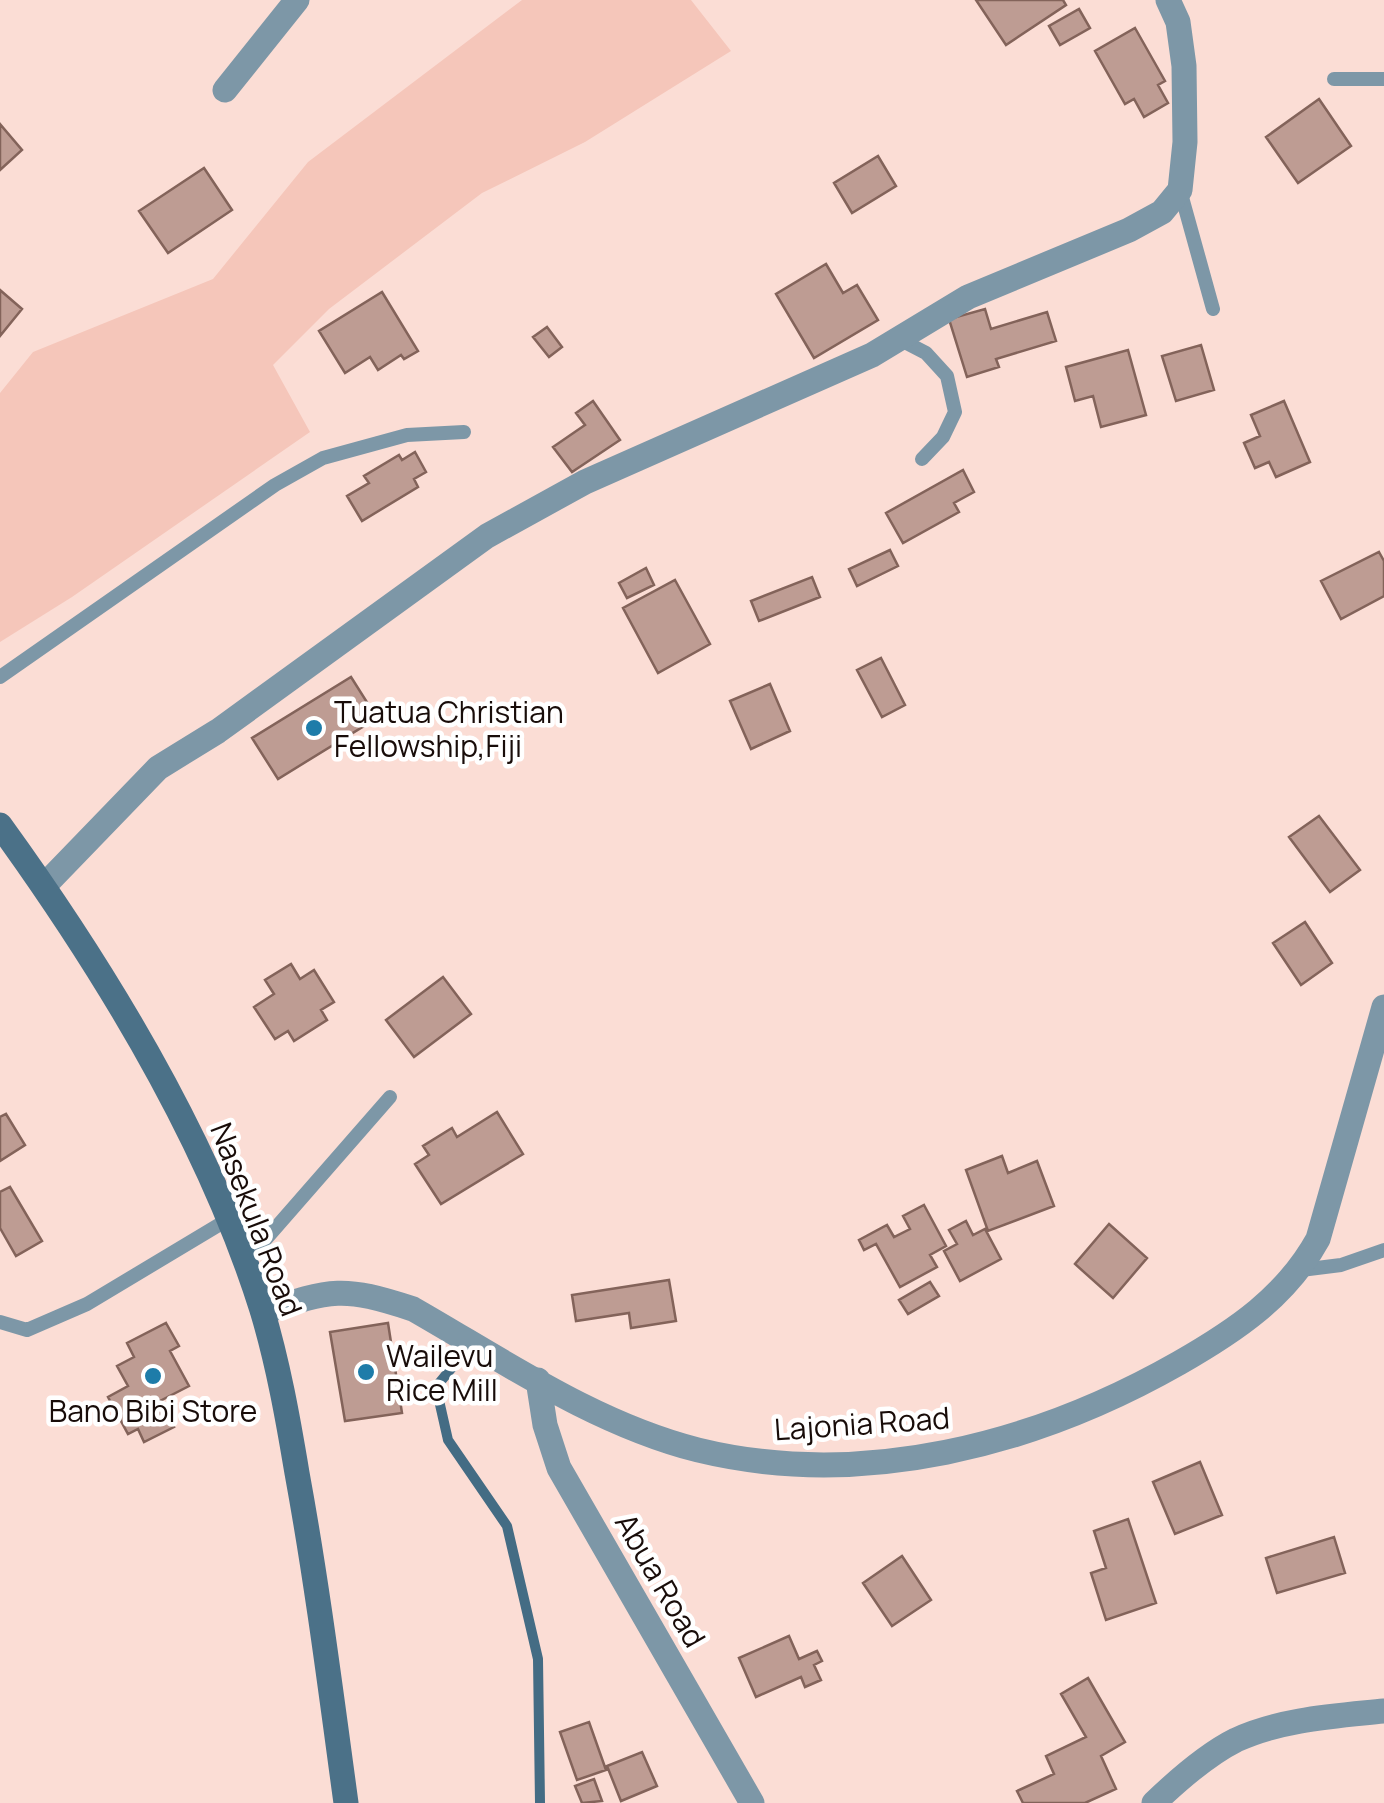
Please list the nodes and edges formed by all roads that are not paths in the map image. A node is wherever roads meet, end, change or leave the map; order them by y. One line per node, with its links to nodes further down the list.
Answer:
1 (297, 0): 5 (street)
2 (1168, 0): 6 (street)
3 (1334, 79): 4 (lane)
4 (1384, 79)
5 (225, 90)
6 (1180, 190): 7 (lane); 8 (street)
7 (1213, 309)
8 (899, 339): 10 (lane); 13 (street)
9 (464, 432): 11 (lane)
10 (922, 459)
11 (0, 677)
12 (0, 824): 13 (main road, Nasekula Road)
13 (44, 886): 16 (main road, Nasekula Road)
14 (1384, 1007): 19 (street, Lajonia Road)
15 (390, 1097): 18 (lane)
16 (227, 1220): 18 (main road, Nasekula Road); 21 (lane)
17 (1384, 1250): 19 (lane)
18 (245, 1263): 20 (main road, Nasekula Road)
19 (1301, 1270): 22 (street, Lajonia Road)
20 (262, 1312): 22 (street, Lajonia Road); 24 (main road, Nasekula Road)
21 (0, 1322)
22 (538, 1380): 25 (street, Abua Road)
23 (1384, 1711): 26 (street)
24 (346, 1803)
25 (752, 1803)
26 (1154, 1803)

